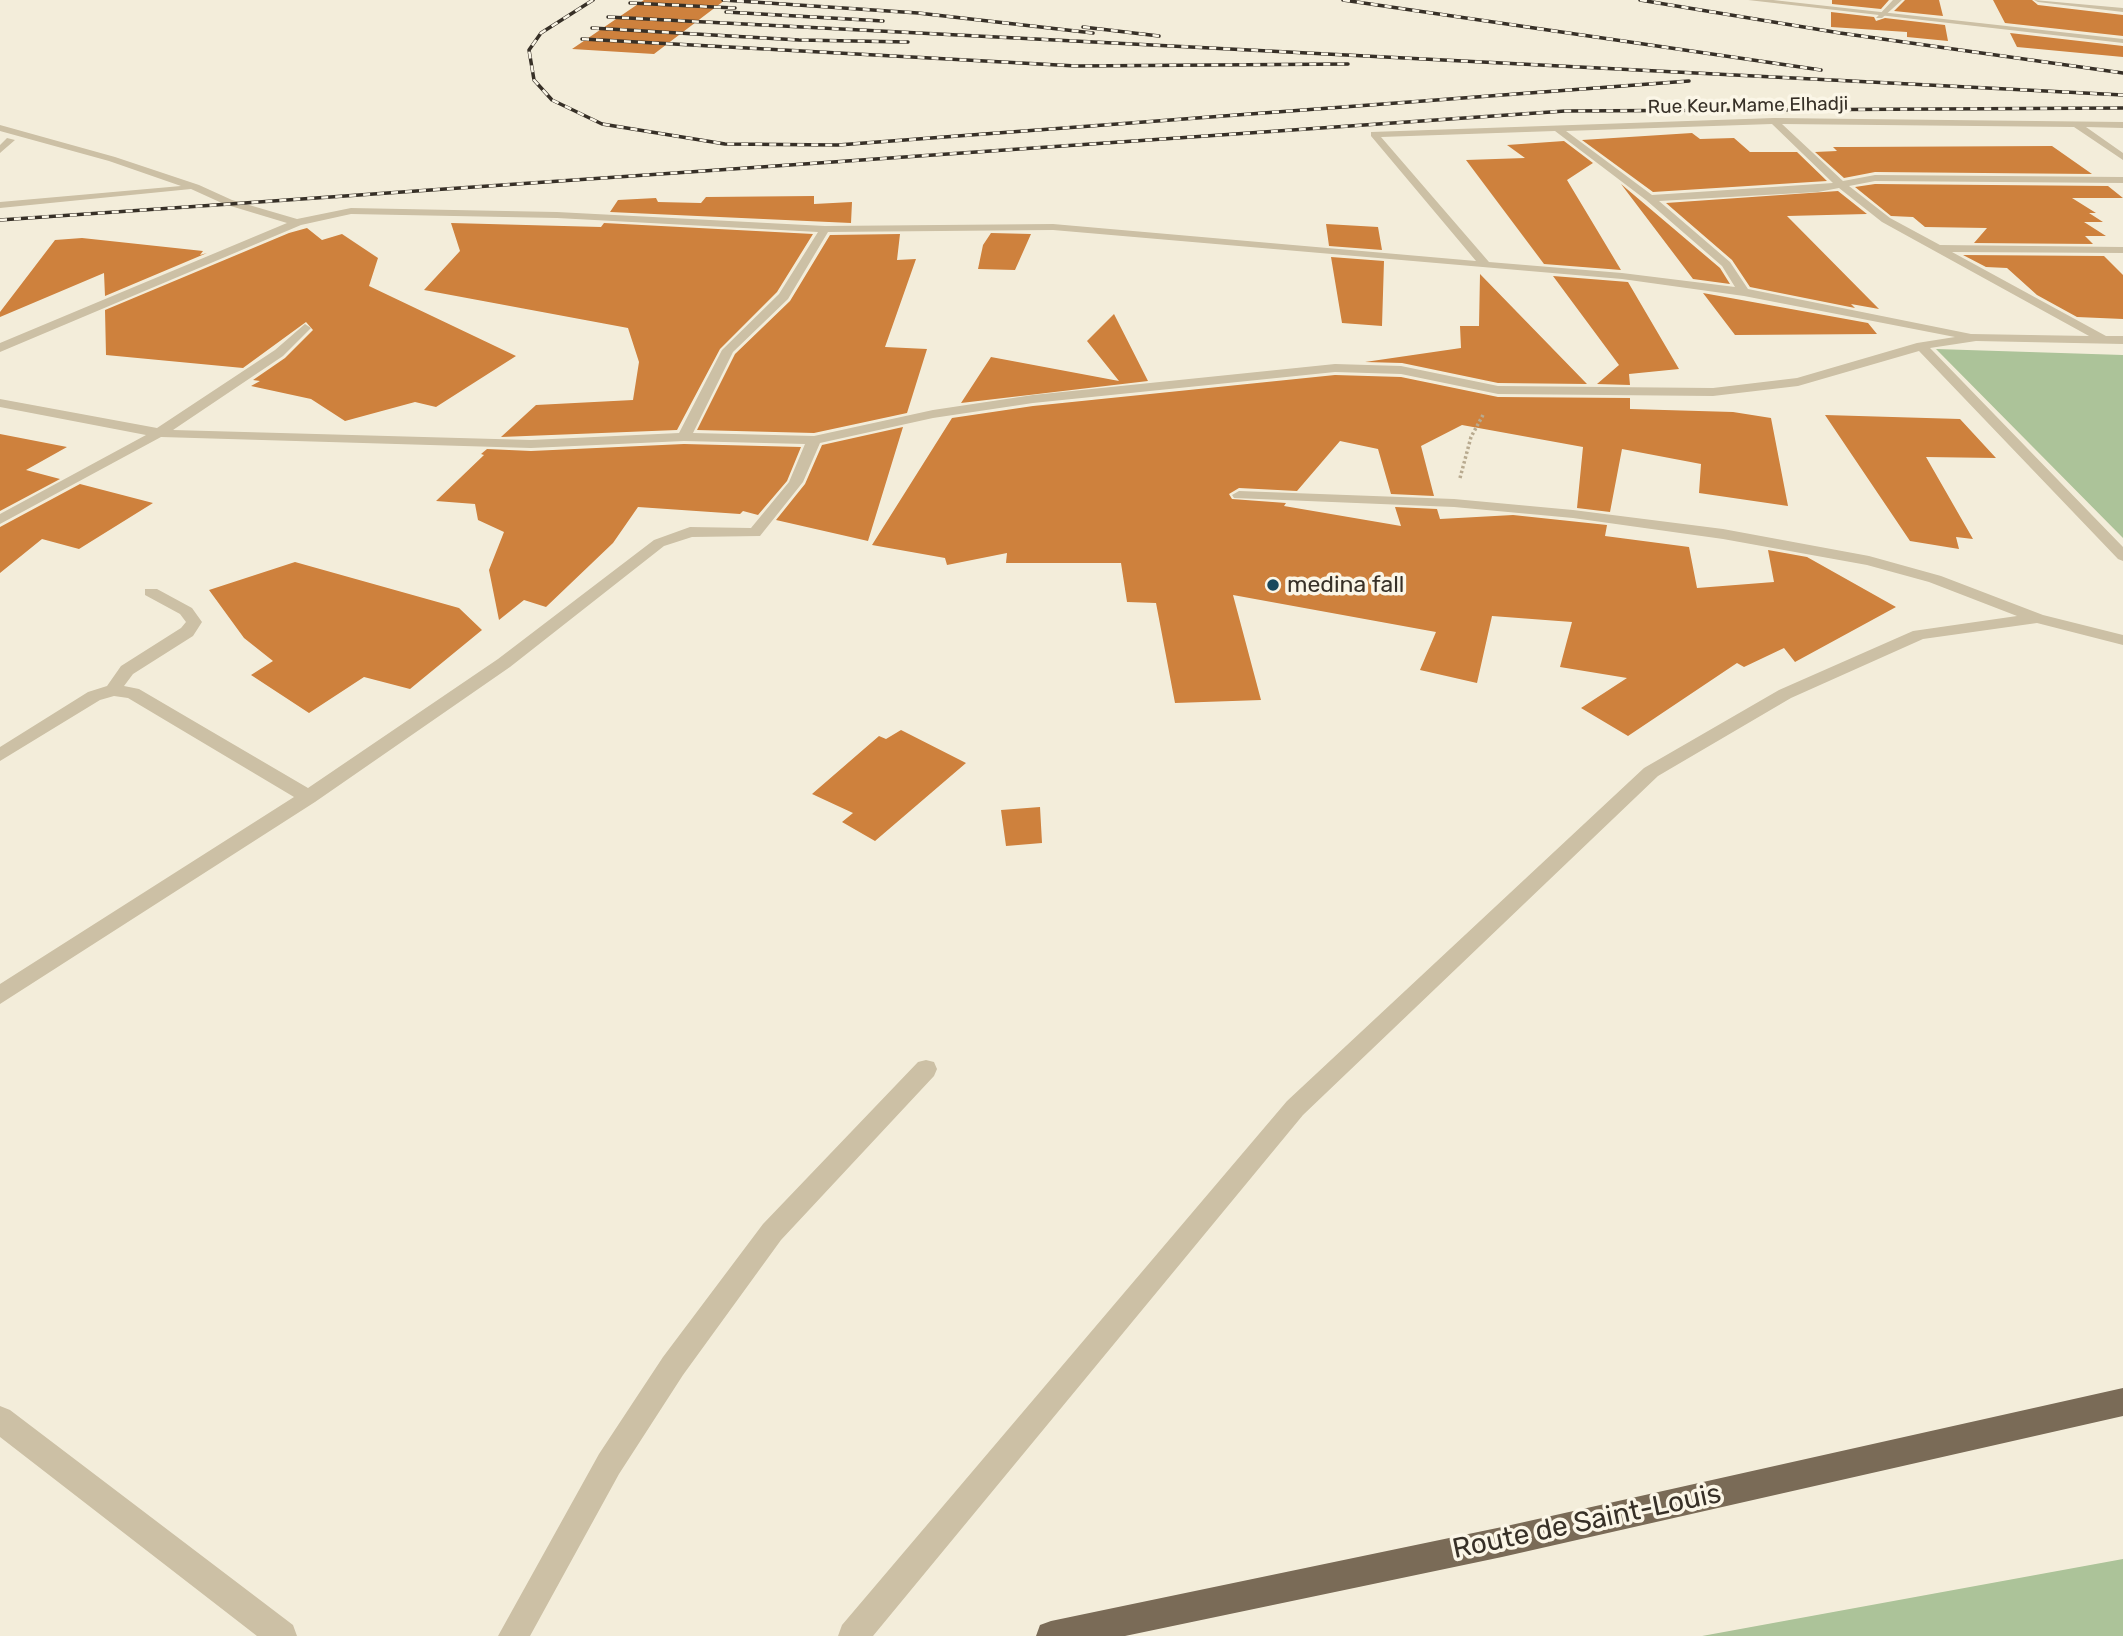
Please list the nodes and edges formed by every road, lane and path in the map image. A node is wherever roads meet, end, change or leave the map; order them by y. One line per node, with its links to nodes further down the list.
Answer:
1 (1752, 0): 5 (street)
2 (1898, 0): 5 (street)
3 (2038, 0): 4 (street)
4 (2123, 10)
5 (1879, 16): 6 (street)
6 (2123, 41)
7 (1774, 121): 8 (street, Rue Keur Mame Elhadji); 11 (street, Rue Keur Mame Elhadji); 17 (street)
8 (2075, 124): 9 (street, Rue Keur Mame Elhadji); 15 (street)
9 (2123, 125)
10 (0, 128): 12 (street)
11 (1557, 128): 19 (street); 25 (street, Rue Keur Mame Elhadji)
12 (29, 138): 13 (street); 18 (street)
13 (5, 141): 14 (street)
14 (0, 150)
15 (2123, 157)
16 (2123, 180): 17 (street)
17 (1841, 185): 19 (street); 23 (street)
18 (195, 187): 20 (street); 21 (street)
19 (1650, 198): 26 (street)
20 (0, 205)
21 (297, 223): 22 (street); 32 (street)
22 (825, 229): 25 (street); 36 (street)
23 (1932, 248): 24 (street); 29 (street)
24 (2123, 250)
25 (1486, 265): 26 (street)
26 (1744, 292): 28 (street)
27 (305, 328): 35 (street)
28 (1976, 337): 29 (street); 31 (street)
29 (2107, 340): 30 (street)
30 (2123, 340)
31 (1921, 346): 33 (street); 41 (street)
32 (0, 348)
33 (1497, 390): 37 (street); 39 (path)
34 (0, 403): 35 (street)
35 (159, 433): 36 (street); 40 (street)
36 (684, 437): 37 (street)
37 (814, 440): 47 (street)
38 (1239, 495): 39 (street)
39 (1454, 503): 43 (street)
40 (0, 520)
41 (2123, 555)
42 (151, 592): 45 (street)
43 (2037, 618): 44 (street); 54 (street)
44 (2123, 640)
45 (113, 690): 46 (street); 47 (street)
46 (0, 755)
47 (308, 797): 48 (street)
48 (0, 995)
49 (926, 1069): 53 (street)
50 (2123, 1402): 55 (main road, Route de Saint-Louis)
51 (0, 1420): 52 (street)
52 (282, 1636)
53 (513, 1636)
54 (853, 1636)
55 (1051, 1636)

